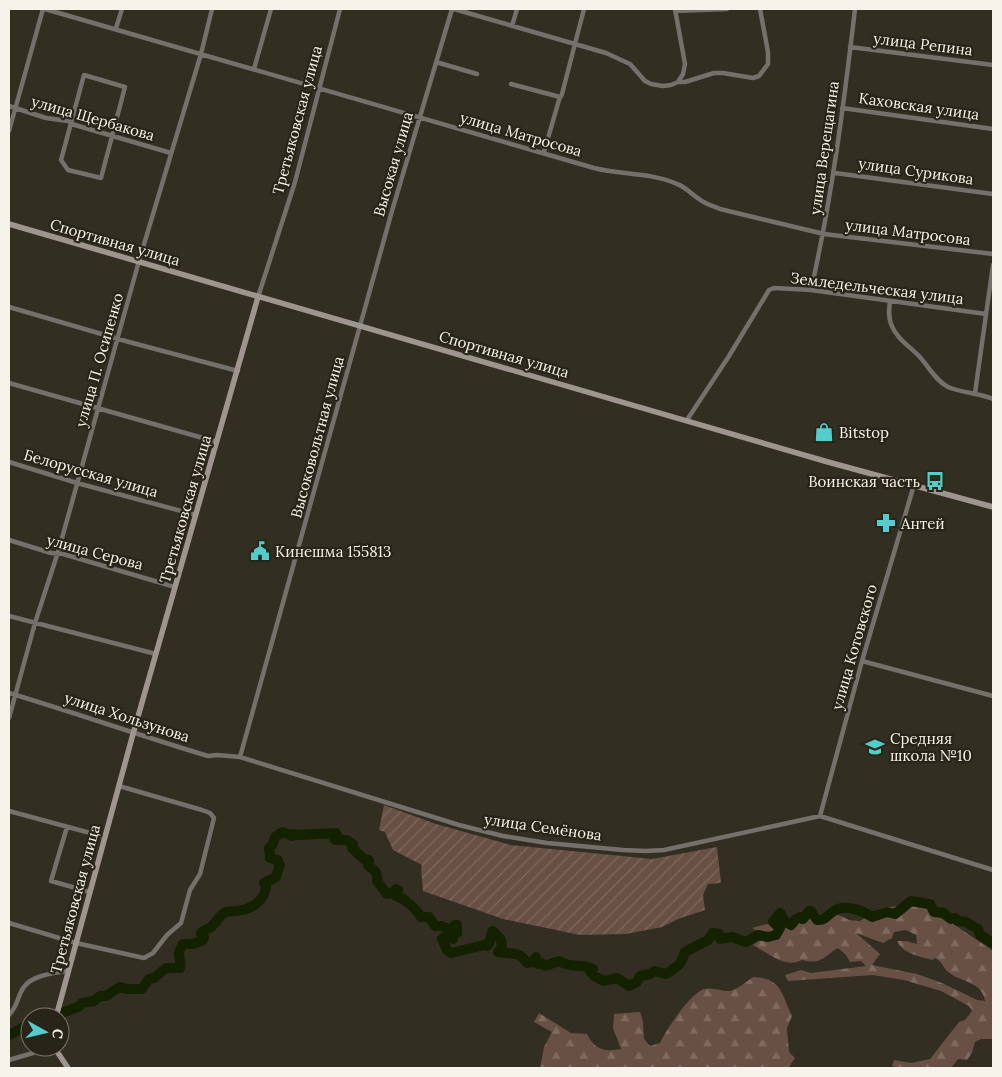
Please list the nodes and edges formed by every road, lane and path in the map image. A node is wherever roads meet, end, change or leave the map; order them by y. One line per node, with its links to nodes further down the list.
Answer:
1 (44, 9): 14 (street, улица Матросова); 27 (street)
2 (122, 9): 14 (street)
3 (212, 9): 17 (street, улица П. Осипенко)
4 (272, 9): 20 (street)
5 (340, 9): 24 (street, Третьяковская улица)
6 (453, 9): 13 (street); 18 (street, Высокая улица)
7 (517, 9): 13 (street)
8 (584, 9): 15 (street)
9 (724, 9): 12 (street)
10 (760, 9): 22 (street)
11 (855, 9): 16 (street, улица Верещагина)
12 (675, 10): 22 (street)
13 (512, 26): 15 (street)
14 (116, 28): 17 (street, улица Матросова)
15 (574, 44): 22 (street); 25 (street)
16 (850, 48): 19 (street, улица Репина); 28 (street, улица Верещагина)
17 (201, 54): 20 (street, улица Матросова); 35 (street, улица П. Осипенко)
18 (436, 62): 21 (street); 29 (street, Высокая улица)
19 (993, 65)
20 (254, 70): 24 (street, улица Матросова)
21 (477, 74)
22 (678, 82)
23 (511, 84): 25 (street)
24 (319, 88): 29 (street, улица Матросова); 44 (street, Третьяковская улица)
25 (560, 97): 34 (street)
26 (9, 106): 27 (street, улица Щербакова)
27 (15, 108): 30 (street, улица Щербакова); 32 (street)
28 (842, 108): 31 (street, Каховская улица); 36 (street, улица Верещагина)
29 (420, 117): 34 (street, улица Матросова); 48 (street, Высокая улица)
30 (71, 122): 33 (street, улица Щербакова); 33 (street); 33 (street)
31 (993, 128)
32 (9, 131)
33 (112, 134): 35 (street, улица Щербакова)
34 (544, 152): 39 (street, улица Матросова)
35 (171, 153): 41 (street, улица П. Осипенко)
36 (835, 173): 37 (street, улица Сурикова); 39 (street, улица Верещагина)
37 (993, 194)
38 (9, 224): 41 (street, Спортивная улица)
39 (824, 234): 40 (street, улица Матросова); 43 (street, улица Верещагина)
40 (993, 254)
41 (139, 262): 44 (street, Спортивная улица); 49 (street, улица П. Осипенко)
42 (993, 265): 47 (street)
43 (811, 290): 45 (street, Земледельческая улица); 55 (street, Земледельческая улица)
44 (258, 297): 48 (street, Спортивная улица); 50 (street, Третьяковская улица)
45 (890, 301): 47 (street, Земледельческая улица); 52 (street)
46 (9, 307): 49 (street)
47 (986, 314): 52 (street)
48 (360, 326): 55 (street, Спортивная улица); 74 (street, Высоковольтная улица)
49 (119, 338): 50 (street); 54 (street, улица П. Осипенко)
50 (238, 371): 56 (street, Третьяковская улица)
51 (9, 383): 54 (street)
52 (976, 393): 53 (street)
53 (993, 399)
54 (98, 409): 56 (street); 58 (street, улица П. Осипенко)
55 (687, 420): 59 (street, Спортивная улица)
56 (217, 442): 61 (street, Третьяковская улица)
57 (9, 462): 58 (street, Белорусская улица)
58 (77, 483): 61 (street, Белорусская улица); 63 (street, улица П. Осипенко)
59 (914, 485): 60 (street, Спортивная улица); 68 (street, улица Котовского)
60 (993, 506)
61 (196, 515): 64 (street, Третьяковская улица)
62 (9, 540): 63 (street, улица Серова)
63 (57, 553): 64 (street, улица Серова); 66 (street, улица П. Осипенко)
64 (175, 587): 67 (street, Третьяковская улица)
65 (9, 616): 66 (street)
66 (34, 623): 67 (street); 70 (street, улица П. Осипенко)
67 (156, 654): 73 (street, Третьяковская улица)
68 (862, 661): 71 (street); 77 (street, улица Котовского)
69 (9, 693): 70 (street, улица Хользунова)
70 (15, 695): 72 (street, улица П. Осипенко); 73 (street, улица Хользунова)
71 (993, 696)
72 (9, 718)
73 (133, 734): 74 (street, улица Хользунова); 75 (street, Третьяковская улица)
74 (240, 757): 77 (street, улица Семёнова)
75 (119, 786): 79 (street, Третьяковская улица); 83 (street)
76 (9, 811): 78 (street)
77 (820, 816): 80 (street)
78 (67, 827): 79 (street); 81 (street)
79 (105, 837): 81 (street, Третьяковская улица)
80 (993, 870)
81 (90, 892): 83 (street, Третьяковская улица)
82 (9, 923): 83 (street)
83 (76, 943): 84 (street, Третьяковская улица)
84 (68, 971): 85 (street, Третьяковская улица); 86 (street)
85 (59, 1007)
86 (9, 1014)
87 (61, 1057): 88 (street)
88 (68, 1068)

